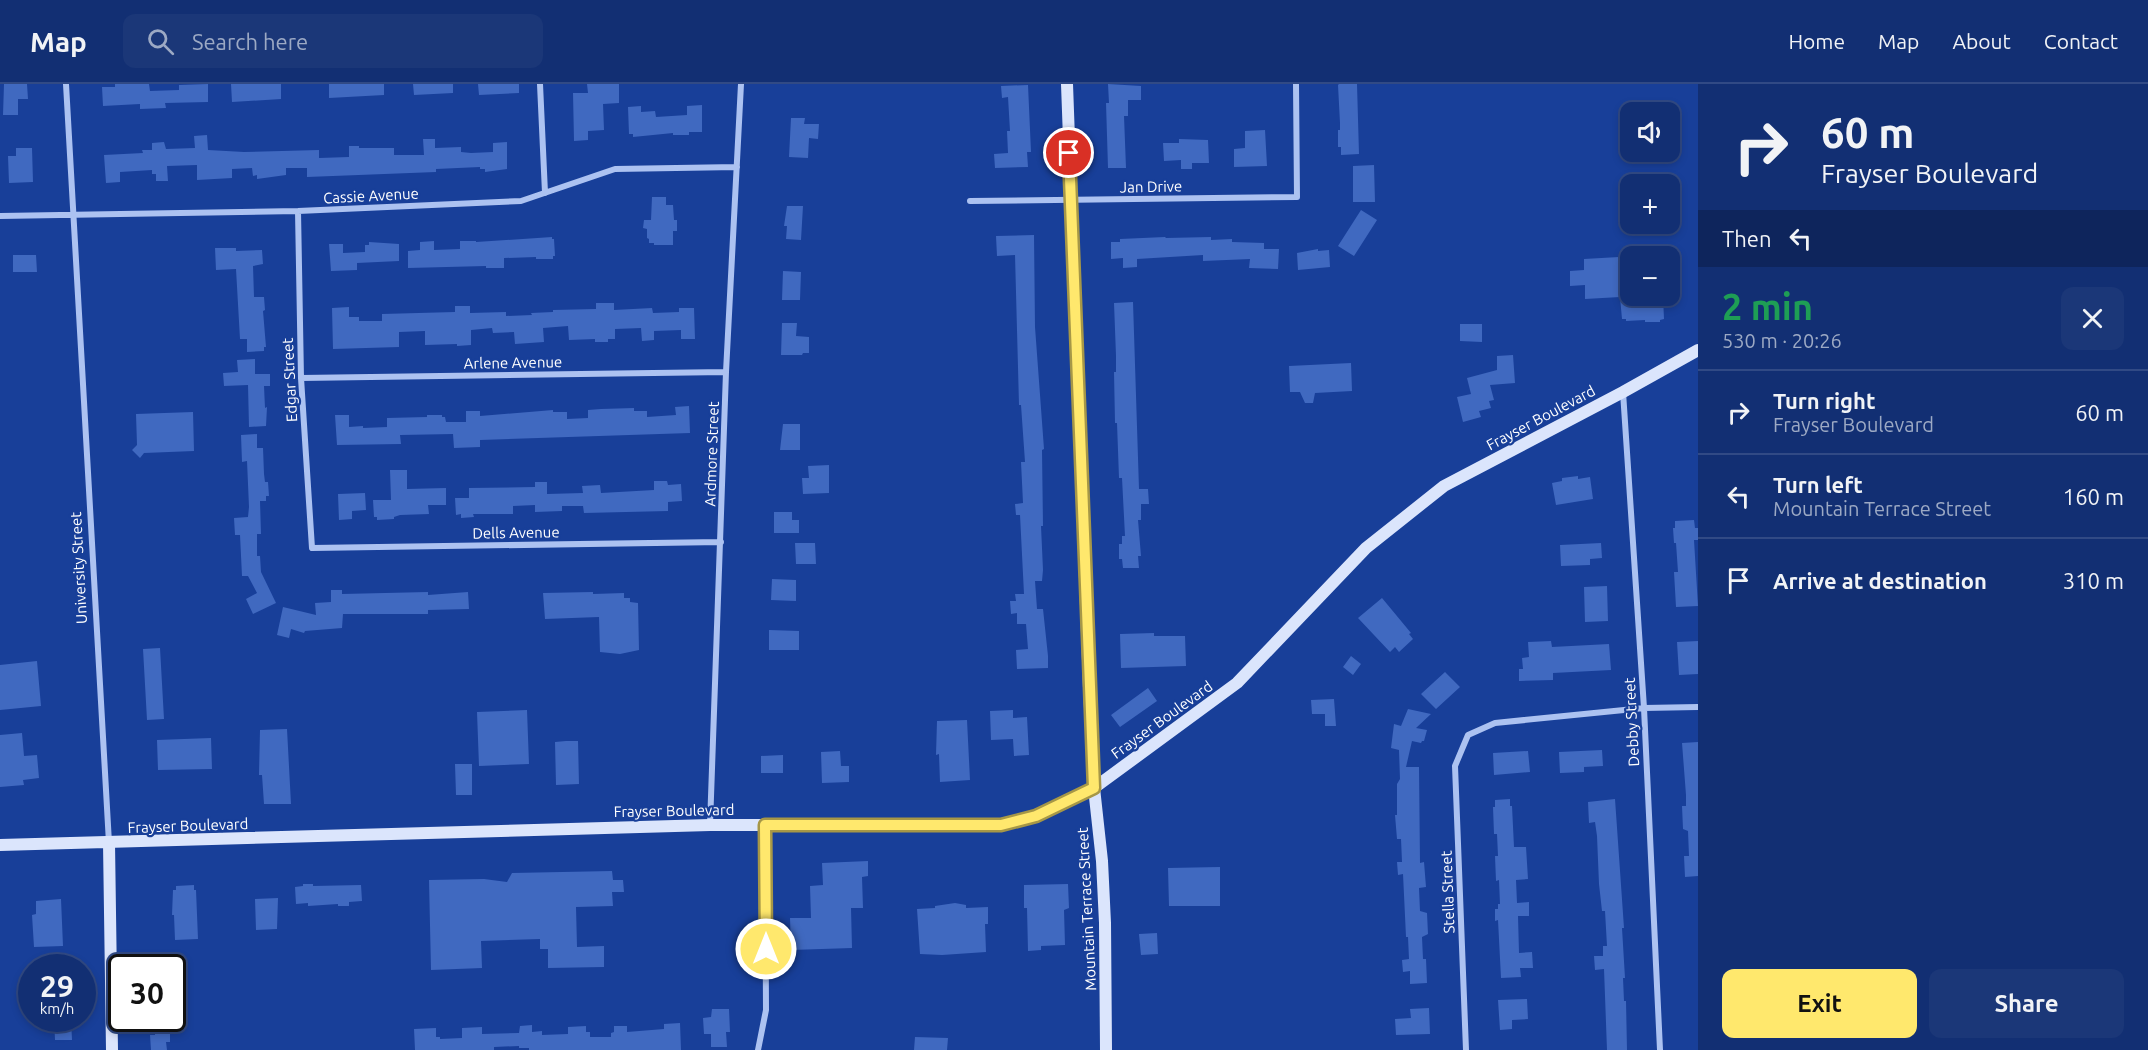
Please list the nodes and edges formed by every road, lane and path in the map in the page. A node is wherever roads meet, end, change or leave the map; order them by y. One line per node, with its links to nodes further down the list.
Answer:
1 (66, 84): 11 (street, University Street)
2 (540, 84): 7 (street)
3 (741, 84): 6 (street, Ardmore Street)
4 (1067, 84): 8 (main road, Mountain Terrace Street)
5 (1296, 84): 8 (street, Jan Drive)
6 (737, 167): 7 (street, Cassie Avenue); 14 (street, Ardmore Street)
7 (545, 193): 10 (street, Cassie Avenue)
8 (1070, 199): 9 (street, Jan Drive); 21 (main road, Mountain Terrace Street)
9 (970, 201)
10 (298, 211): 11 (street, Cassie Avenue); 15 (street, Edgar Street)
11 (75, 215): 12 (street, Cassie Avenue); 24 (street, University Street)
12 (0, 216)
13 (1698, 350): 16 (main road, Frayser Boulevard)
14 (726, 372): 15 (street, Arlene Avenue); 17 (street, Ardmore Street)
15 (301, 378): 18 (street, Edgar Street)
16 (1623, 392): 20 (street, Debby Street); 21 (main road, Frayser Boulevard)
17 (721, 542): 18 (street, Dells Avenue); 22 (street, Ardmore Street)
18 (312, 548)
19 (1698, 707): 20 (street)
20 (1644, 708): 29 (street, Stella Street); 30 (street, Debby Street)
21 (1094, 788): 23 (main road, Frayser Boulevard); 28 (main road, Mountain Terrace Street)
22 (710, 825): 23 (main road, Frayser Boulevard); 24 (main road, Frayser Boulevard)
23 (765, 825): 27 (street)
24 (109, 843): 25 (main road, Frayser Boulevard); 26 (main road, University Street)
25 (0, 845)
26 (112, 1050)
27 (758, 1050)
28 (1106, 1050)
29 (1466, 1050)
30 (1660, 1050)

